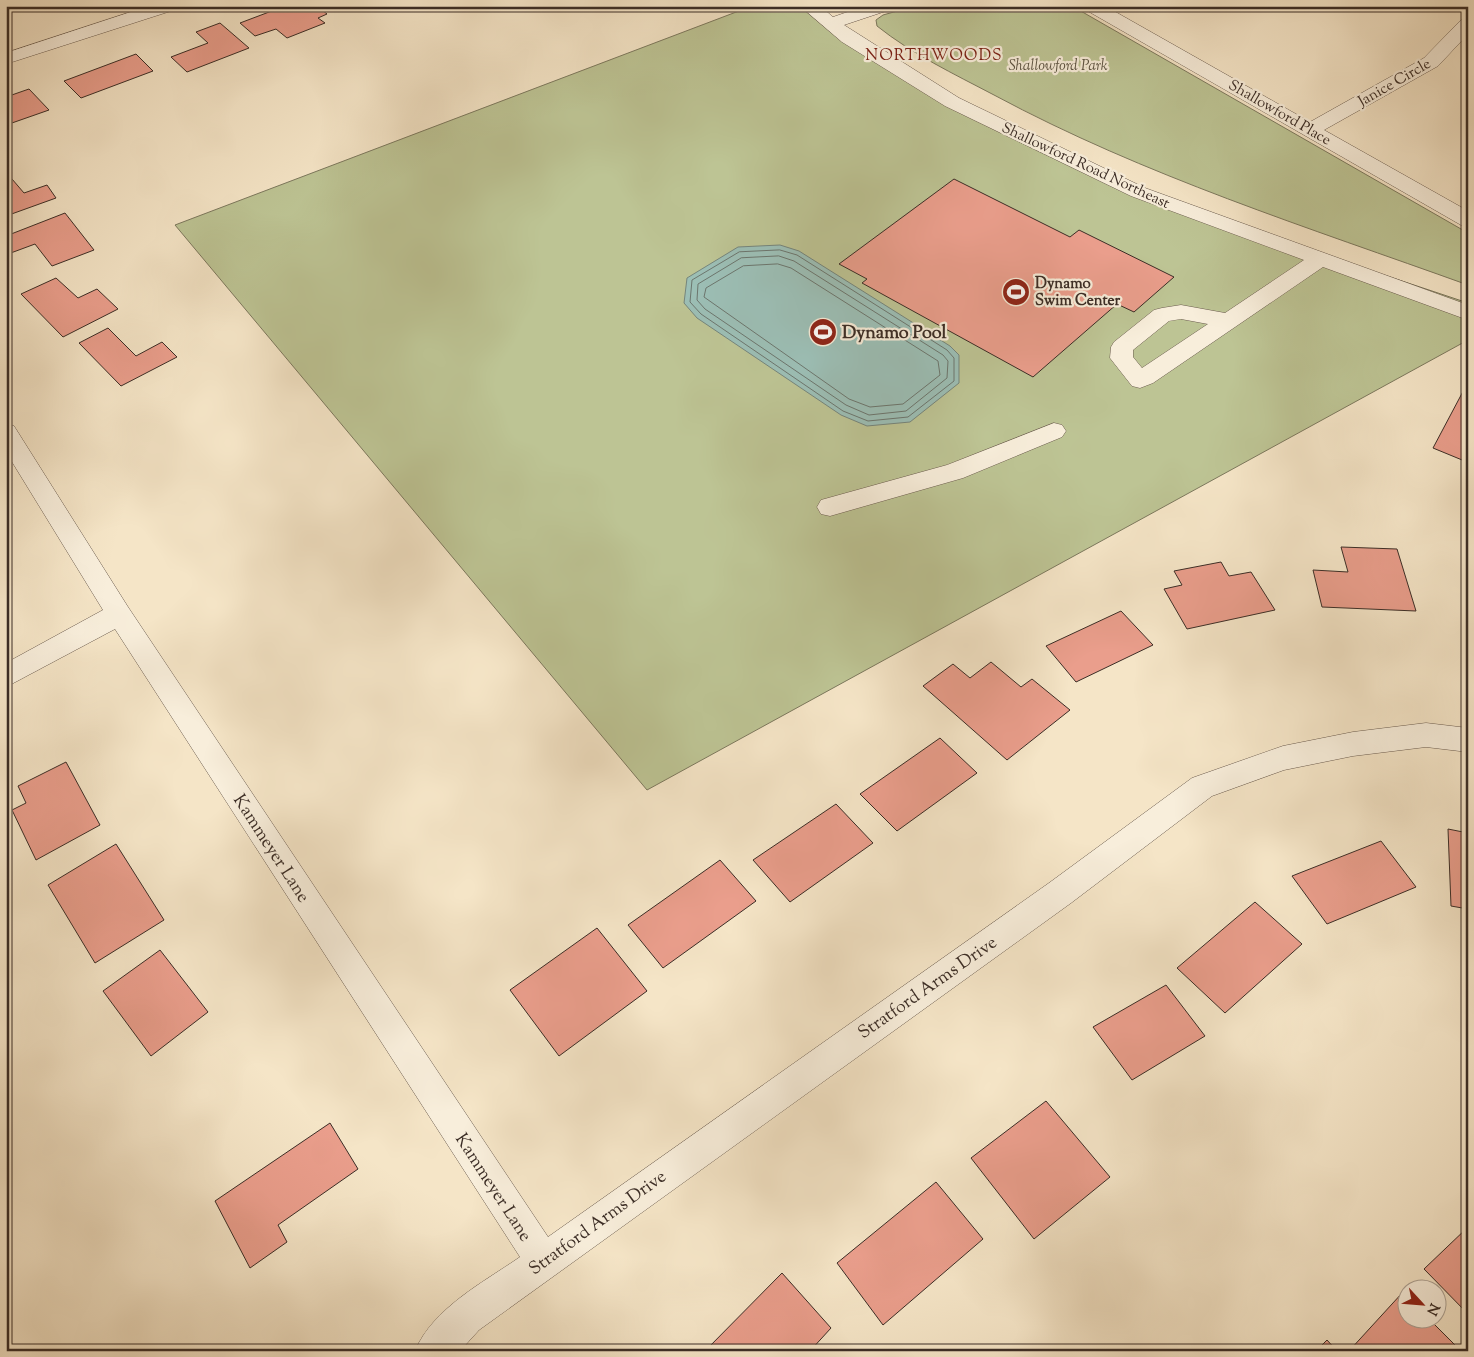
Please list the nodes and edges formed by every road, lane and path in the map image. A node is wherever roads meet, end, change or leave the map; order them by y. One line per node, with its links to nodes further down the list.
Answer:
1 (168, 6): 7 (street)
2 (809, 6): 5 (street, Shallowford Road Northeast)
3 (883, 6): 5 (street)
4 (1092, 6): 8 (street, Shallowford Place)
5 (830, 24): 10 (street, Shallowford Road Northeast)
6 (1468, 24): 8 (street, Janice Circle)
7 (6, 59)
8 (1310, 129): 9 (street, Shallowford Place)
9 (1468, 220)
10 (1321, 259): 11 (street, Shallowford Road Northeast); 12 (street)
11 (1468, 313)
12 (1228, 321): 12 (street)
13 (1054, 431): 15 (street)
14 (6, 432): 16 (street, Kammeyer Lane)
15 (830, 507)
16 (119, 614): 17 (street); 19 (street, Kammeyer Lane)
17 (6, 676)
18 (1468, 740): 19 (street, Stratford Arms Drive)
19 (543, 1261): 20 (street, Stratford Arms Drive)
20 (434, 1351)

